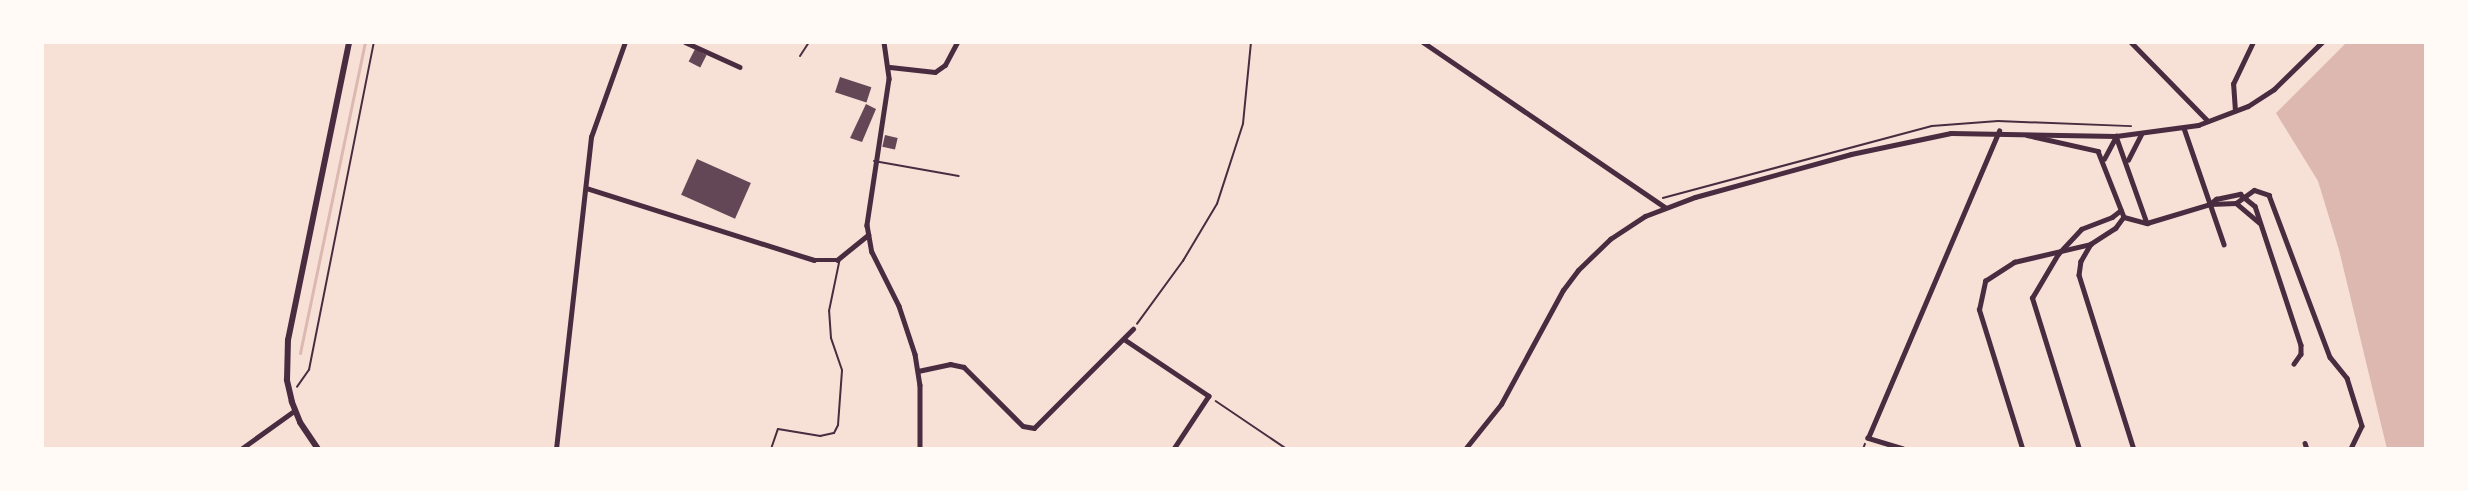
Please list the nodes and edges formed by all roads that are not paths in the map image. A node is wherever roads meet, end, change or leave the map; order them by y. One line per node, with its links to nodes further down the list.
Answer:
1 (349, 42): 43 (main road)
2 (625, 42): 25 (street)
3 (685, 42): 12 (street)
4 (809, 42): 11 (lane)
5 (884, 42): 13 (street)
6 (957, 42): 13 (street)
7 (1423, 42): 29 (street)
8 (2130, 42): 15 (street)
9 (2253, 42): 14 (street)
10 (2322, 42): 14 (street)
11 (800, 57)
12 (740, 67)
13 (890, 67): 23 (street)
14 (2235, 111): 15 (street)
15 (2208, 121): 16 (street)
16 (2184, 128): 19 (street); 28 (street)
17 (1999, 131): 18 (street); 29 (street); 53 (street)
18 (2019, 132): 20 (street); 21 (street)
19 (2141, 134): 20 (street); 22 (street)
20 (2116, 136): 21 (street); 22 (street)
21 (2104, 159): 30 (street)
22 (2128, 160): 33 (street)
23 (874, 161): 24 (lane); 34 (street)
24 (959, 176)
25 (585, 188): 38 (street); 48 (street)
26 (2244, 195): 27 (street); 28 (street); 32 (street); 57 (street)
27 (2236, 203): 28 (street); 32 (street)
28 (2210, 204): 33 (street); 36 (street)
29 (1665, 207): 52 (street)
30 (2121, 210): 31 (street); 37 (street)
31 (2124, 217): 33 (street); 35 (street)
32 (2259, 222): 41 (street)
33 (2147, 223)
34 (868, 235): 38 (street); 42 (street)
35 (2091, 244): 37 (street); 55 (street)
36 (2224, 244)
37 (2058, 254): 45 (street); 54 (street)
38 (840, 258): 49 (lane)
39 (1133, 329): 40 (street)
40 (1124, 339): 42 (street); 51 (street)
41 (2294, 364)
42 (918, 371): 50 (street)
43 (294, 411): 46 (street); 47 (main road)
44 (2305, 443): 56 (street)
45 (2022, 448)
46 (241, 449)
47 (318, 449)
48 (556, 449)
49 (771, 449)
50 (920, 449)
51 (1174, 449)
52 (1465, 449)
53 (1903, 449)
54 (2079, 449)
55 (2134, 449)
56 (2307, 449)
57 (2351, 449)

